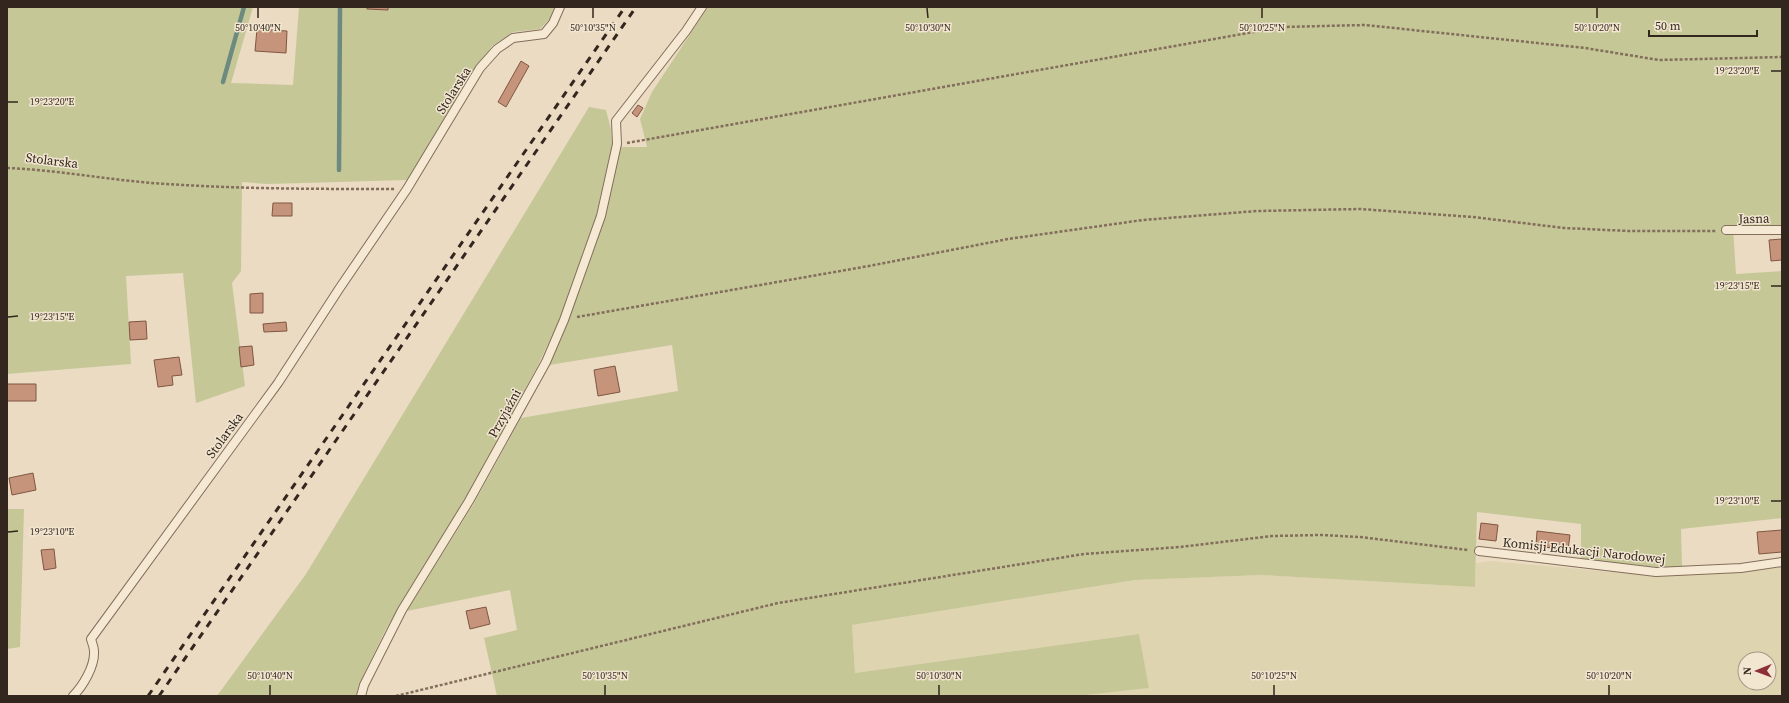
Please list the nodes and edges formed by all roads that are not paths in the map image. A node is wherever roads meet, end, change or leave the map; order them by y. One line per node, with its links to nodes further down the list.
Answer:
1 (560, 7): 7 (lane, Stolarska)
2 (702, 7): 8 (lane, Przyjaźni)
3 (1726, 230): 4 (lane, Jasna)
4 (1782, 230)
5 (1479, 551): 6 (lane, Komisji Edukacji Narodowej)
6 (1782, 562)
7 (73, 696)
8 (361, 696)

